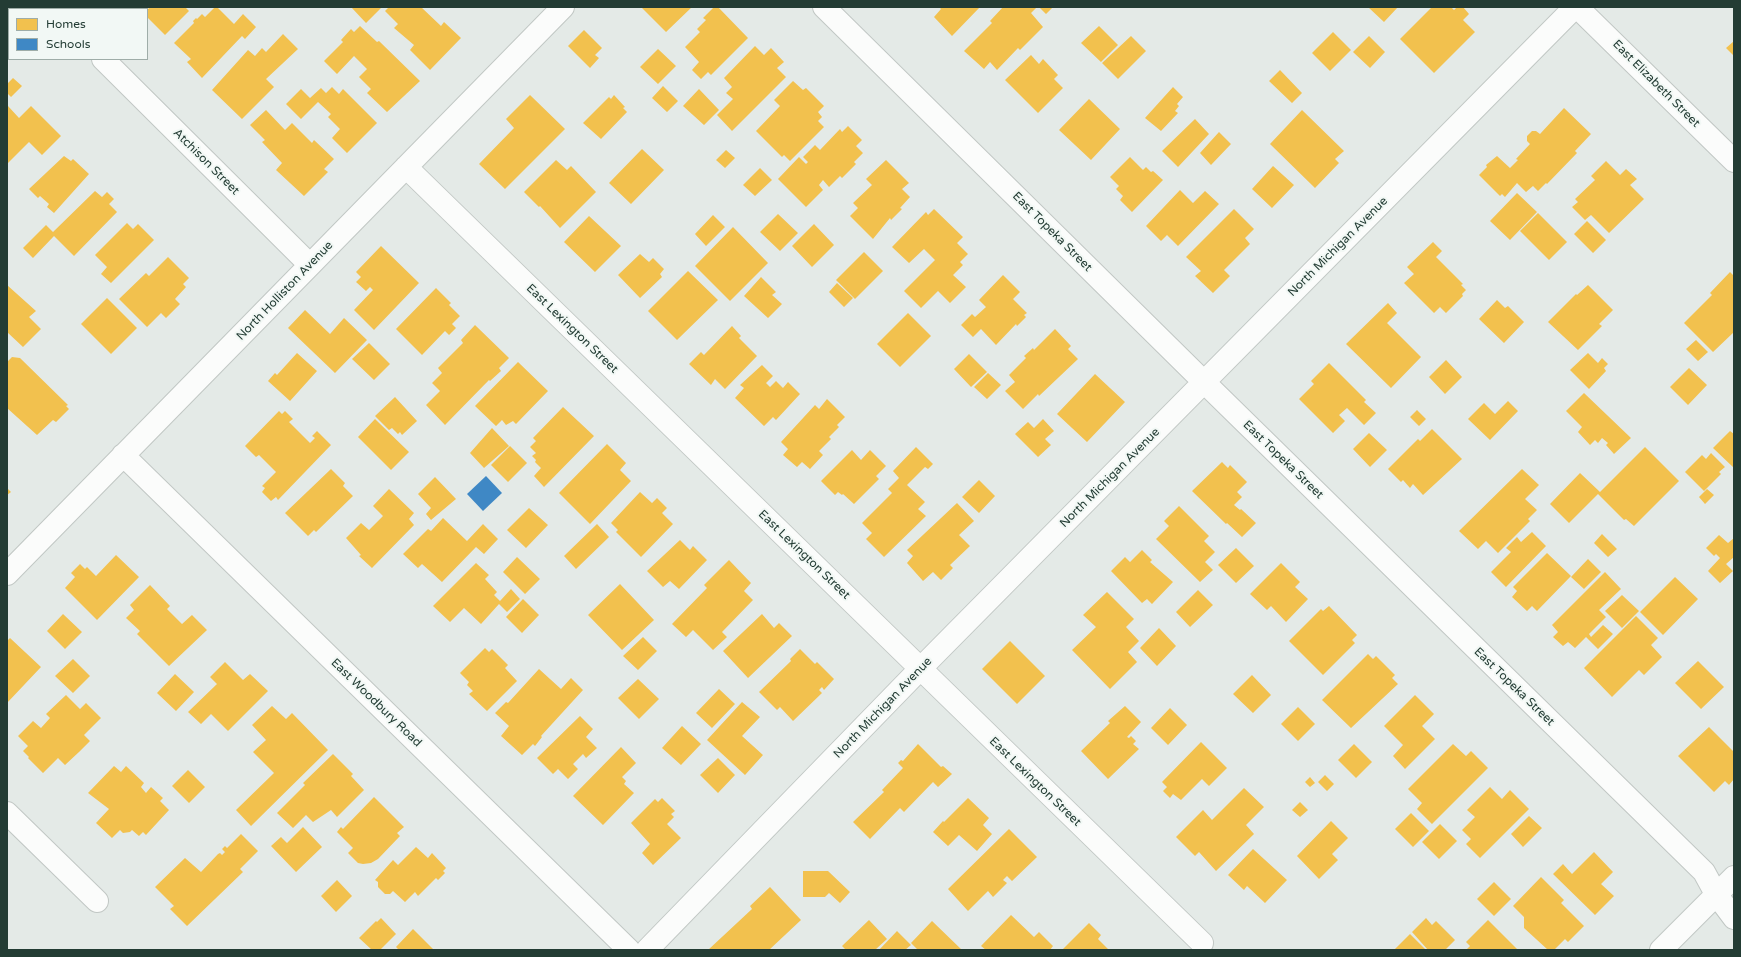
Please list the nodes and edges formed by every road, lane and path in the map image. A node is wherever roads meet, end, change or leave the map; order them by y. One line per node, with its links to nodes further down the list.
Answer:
1 (563, 7): 6 (street, North Holliston Avenue)
2 (824, 7): 8 (street, East Topeka Street)
3 (1576, 7): 5 (street, East Elizabeth Street); 8 (street, North Michigan Avenue)
4 (104, 60): 7 (street, Atchison Street)
5 (1734, 162)
6 (406, 167): 7 (street, North Holliston Avenue); 11 (street, East Lexington Street)
7 (310, 265): 9 (street, North Holliston Avenue)
8 (1204, 383): 11 (street, North Michigan Avenue); 14 (street, East Topeka Street)
9 (123, 455): 10 (street, North Holliston Avenue); 18 (street, East Woodbury Road)
10 (7, 574)
11 (920, 669): 17 (street, East Lexington Street); 19 (street, North Michigan Avenue)
12 (7, 813): 15 (street)
13 (1734, 876): 14 (street)
14 (1716, 894): 16 (street, East Topeka Street); 20 (street)
15 (97, 901)
16 (1734, 918)
17 (1202, 943)
18 (630, 950)
19 (647, 950)
20 (1661, 950)

